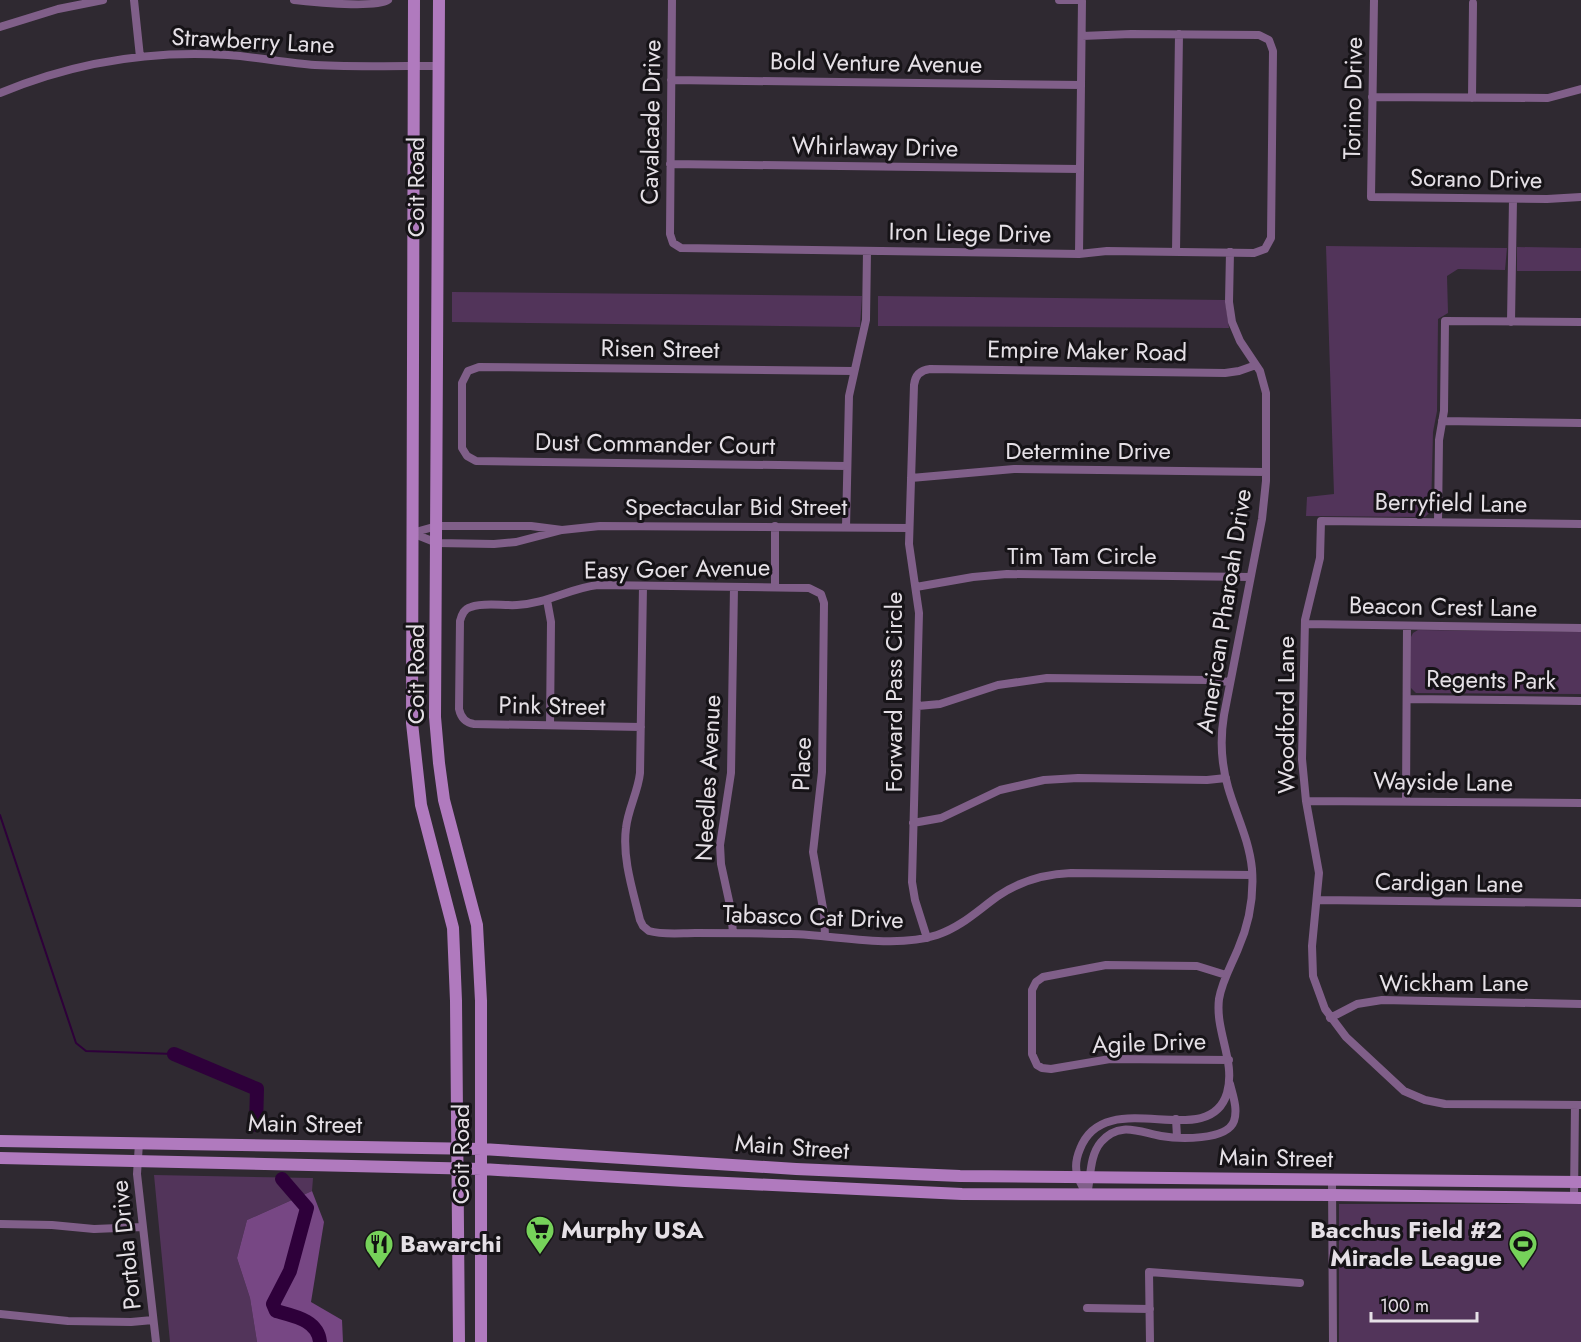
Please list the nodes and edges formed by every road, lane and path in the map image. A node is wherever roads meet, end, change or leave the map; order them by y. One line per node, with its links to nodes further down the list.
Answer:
1 (103, 0): 12 (street)
2 (135, 0): 15 (street)
3 (294, 0): 4 (street)
4 (388, 0)
5 (414, 0): 16 (main road, Coit Road)
6 (439, 0): 17 (main road, Coit Road)
7 (672, 0): 18 (street, Cavalcade Drive)
8 (1059, 0): 9 (street)
9 (1082, 0): 14 (street)
10 (1374, 0): 22 (street, Torino Drive)
11 (1473, 3): 23 (street)
12 (0, 27)
13 (1179, 34): 14 (street); 31 (street); 32 (street, Iron Liege Drive)
14 (1082, 36): 19 (street)
15 (140, 57): 16 (street, Strawberry Lane); 21 (street, Strawberry Lane)
16 (414, 66): 17 (street, Strawberry Lane); 53 (main road, Coit Road)
17 (438, 66): 48 (main road, Coit Road)
18 (672, 80): 19 (street, Bold Venture Avenue); 24 (street, Cavalcade Drive)
19 (1081, 85): 25 (street)
20 (1581, 89): 23 (street)
21 (0, 93)
22 (1372, 97): 23 (street); 26 (street, Torino Drive)
23 (1472, 98)
24 (670, 164): 25 (street, Whirlaway Drive); 29 (street, Cavalcade Drive)
25 (1080, 169): 33 (street)
26 (1371, 197): 28 (street, Sorano Drive)
27 (1581, 197): 28 (street, Sorano Drive)
28 (1514, 199): 34 (street)
29 (673, 243): 30 (street, Iron Liege Drive)
30 (867, 251): 33 (street, Iron Liege Drive); 37 (street)
31 (1176, 252): 32 (street, Iron Liege Drive); 33 (street, Iron Liege Drive)
32 (1230, 252): 36 (street, American Pharoah Drive)
33 (1079, 254)
34 (1511, 321): 35 (street); 39 (street)
35 (1581, 322)
36 (1256, 365): 38 (street, Empire Maker Road); 43 (street, American Pharoah Drive)
37 (853, 371): 41 (street, Risen Street); 42 (street)
38 (918, 374): 44 (street, Forward Pass Circle)
39 (1442, 421): 40 (street); 46 (street)
40 (1581, 423)
41 (465, 455): 42 (street, Dust Commander Court)
42 (847, 466): 50 (street)
43 (1266, 472): 44 (street, Determine Drive); 55 (street, American Pharoah Drive)
44 (911, 478): 51 (street, Forward Pass Circle)
45 (1321, 521): 46 (street, Berryfield Lane); 62 (street, Woodford Lane)
46 (1438, 522): 47 (street, Berryfield Lane)
47 (1581, 524)
48 (437, 526): 52 (street, Spectacular Bid Street); 53 (street, Spectacular Bid Street); 54 (main road, Coit Road)
49 (776, 526): 50 (street, Spectacular Bid Street); 52 (street, Spectacular Bid Street); 58 (street)
50 (846, 527): 51 (street, Spectacular Bid Street)
51 (909, 528): 59 (street, Forward Pass Circle)
52 (562, 530): 54 (street, Spectacular Bid Street)
53 (412, 533): 54 (street, Spectacular Bid Street); 93 (main road, Coit Road)
54 (437, 543): 94 (main road, Coit Road)
55 (1250, 577): 59 (street, Tim Tam Circle); 65 (street, American Pharoah Drive)
56 (643, 586): 57 (street, Easy Goer Avenue); 61 (street, Easy Goer Avenue); 71 (street)
57 (734, 587): 58 (street, Easy Goer Avenue); 80 (street, Needles Avenue)
58 (775, 587): 60 (street, Easy Goer Avenue)
59 (916, 587): 68 (street, Forward Pass Circle)
60 (820, 593): 81 (street, Place)
61 (547, 600): 69 (street, Easy Goer Avenue); 70 (street)
62 (1305, 624): 63 (street, Beacon Crest Lane); 73 (street, Woodford Lane)
63 (1407, 626): 64 (street, Beacon Crest Lane); 66 (street)
64 (1581, 628)
65 (1230, 682): 68 (street); 72 (street, American Pharoah Drive)
66 (1407, 699): 67 (street, Regents Park); 74 (street)
67 (1579, 700)
68 (918, 706): 76 (street, Forward Pass Circle)
69 (463, 719): 70 (street, Pink Street)
70 (550, 725): 71 (street, Pink Street)
71 (641, 727): 80 (street, Tabasco Cat Drive)
72 (1226, 778): 76 (street); 77 (street, American Pharoah Drive)
73 (1305, 801): 74 (street, Wayside Lane); 78 (street, Woodford Lane)
74 (1406, 801): 75 (street, Wayside Lane)
75 (1581, 803)
76 (913, 823): 82 (street, Forward Pass Circle)
77 (1252, 875): 82 (street, Tabasco Cat Drive); 83 (street, American Pharoah Drive)
78 (1317, 900): 79 (street, Cardigan Lane); 85 (street, Woodford Lane)
79 (1581, 903)
80 (733, 933): 81 (street, Tabasco Cat Drive)
81 (825, 936): 82 (street, Tabasco Cat Drive)
82 (927, 938)
83 (1226, 975): 86 (street, American Pharoah Drive); 86 (street, Agile Drive)
84 (1581, 1004): 85 (street, Wickham Lane)
85 (1330, 1018): 88 (street, Woodford Lane)
86 (1228, 1060): 87 (street, American Pharoah Drive)
87 (1230, 1081): 89 (street, American Pharoah Drive); 90 (street, American Pharoah Drive)
88 (1578, 1105): 105 (street)
89 (1176, 1119): 90 (street); 101 (street, American Pharoah Drive)
90 (1177, 1137): 102 (street, American Pharoah Drive)
91 (0, 1141): 92 (main road, Main Street)
92 (139, 1143): 93 (main road, Main Street); 96 (street, Portola Drive)
93 (458, 1148): 94 (main road, Main Street); 98 (main road, Coit Road)
94 (482, 1149): 97 (main road, Main Street); 99 (main road, Coit Road)
95 (0, 1158): 96 (main road, Main Street)
96 (138, 1161): 98 (main road, Main Street); 111 (street, Portola Drive)
97 (684, 1161): 100 (main road, Main Street); 104 (main road)
98 (457, 1168): 99 (main road, Main Street); 117 (main road, Coit Road)
99 (482, 1168): 104 (main road, Main Street); 118 (main road, Coit Road)
100 (879, 1174): 101 (main road, Main Street); 106 (main road)
101 (1076, 1176): 102 (main road, Main Street); 107 (street)
102 (1091, 1176): 103 (main road, Main Street); 107 (street, American Pharoah Drive)
103 (1332, 1180): 105 (main road, Main Street); 108 (street)
104 (685, 1181): 106 (main road, Main Street)
105 (1578, 1182): 109 (street)
106 (878, 1191): 107 (main road, Main Street)
107 (1088, 1195): 108 (main road, Main Street)
108 (1332, 1195): 109 (main road, Main Street); 121 (street)
109 (1577, 1198)
110 (0, 1224): 111 (street)
111 (143, 1227): 116 (street, Portola Drive)
112 (1300, 1283): 114 (street)
113 (1087, 1308): 114 (street)
114 (1150, 1309): 120 (street)
115 (0, 1314): 116 (street)
116 (153, 1320): 119 (street, Portola Drive)
117 (459, 1337): 118 (main road)
118 (481, 1337)
119 (156, 1342)
120 (1150, 1342)
121 (1333, 1342)

